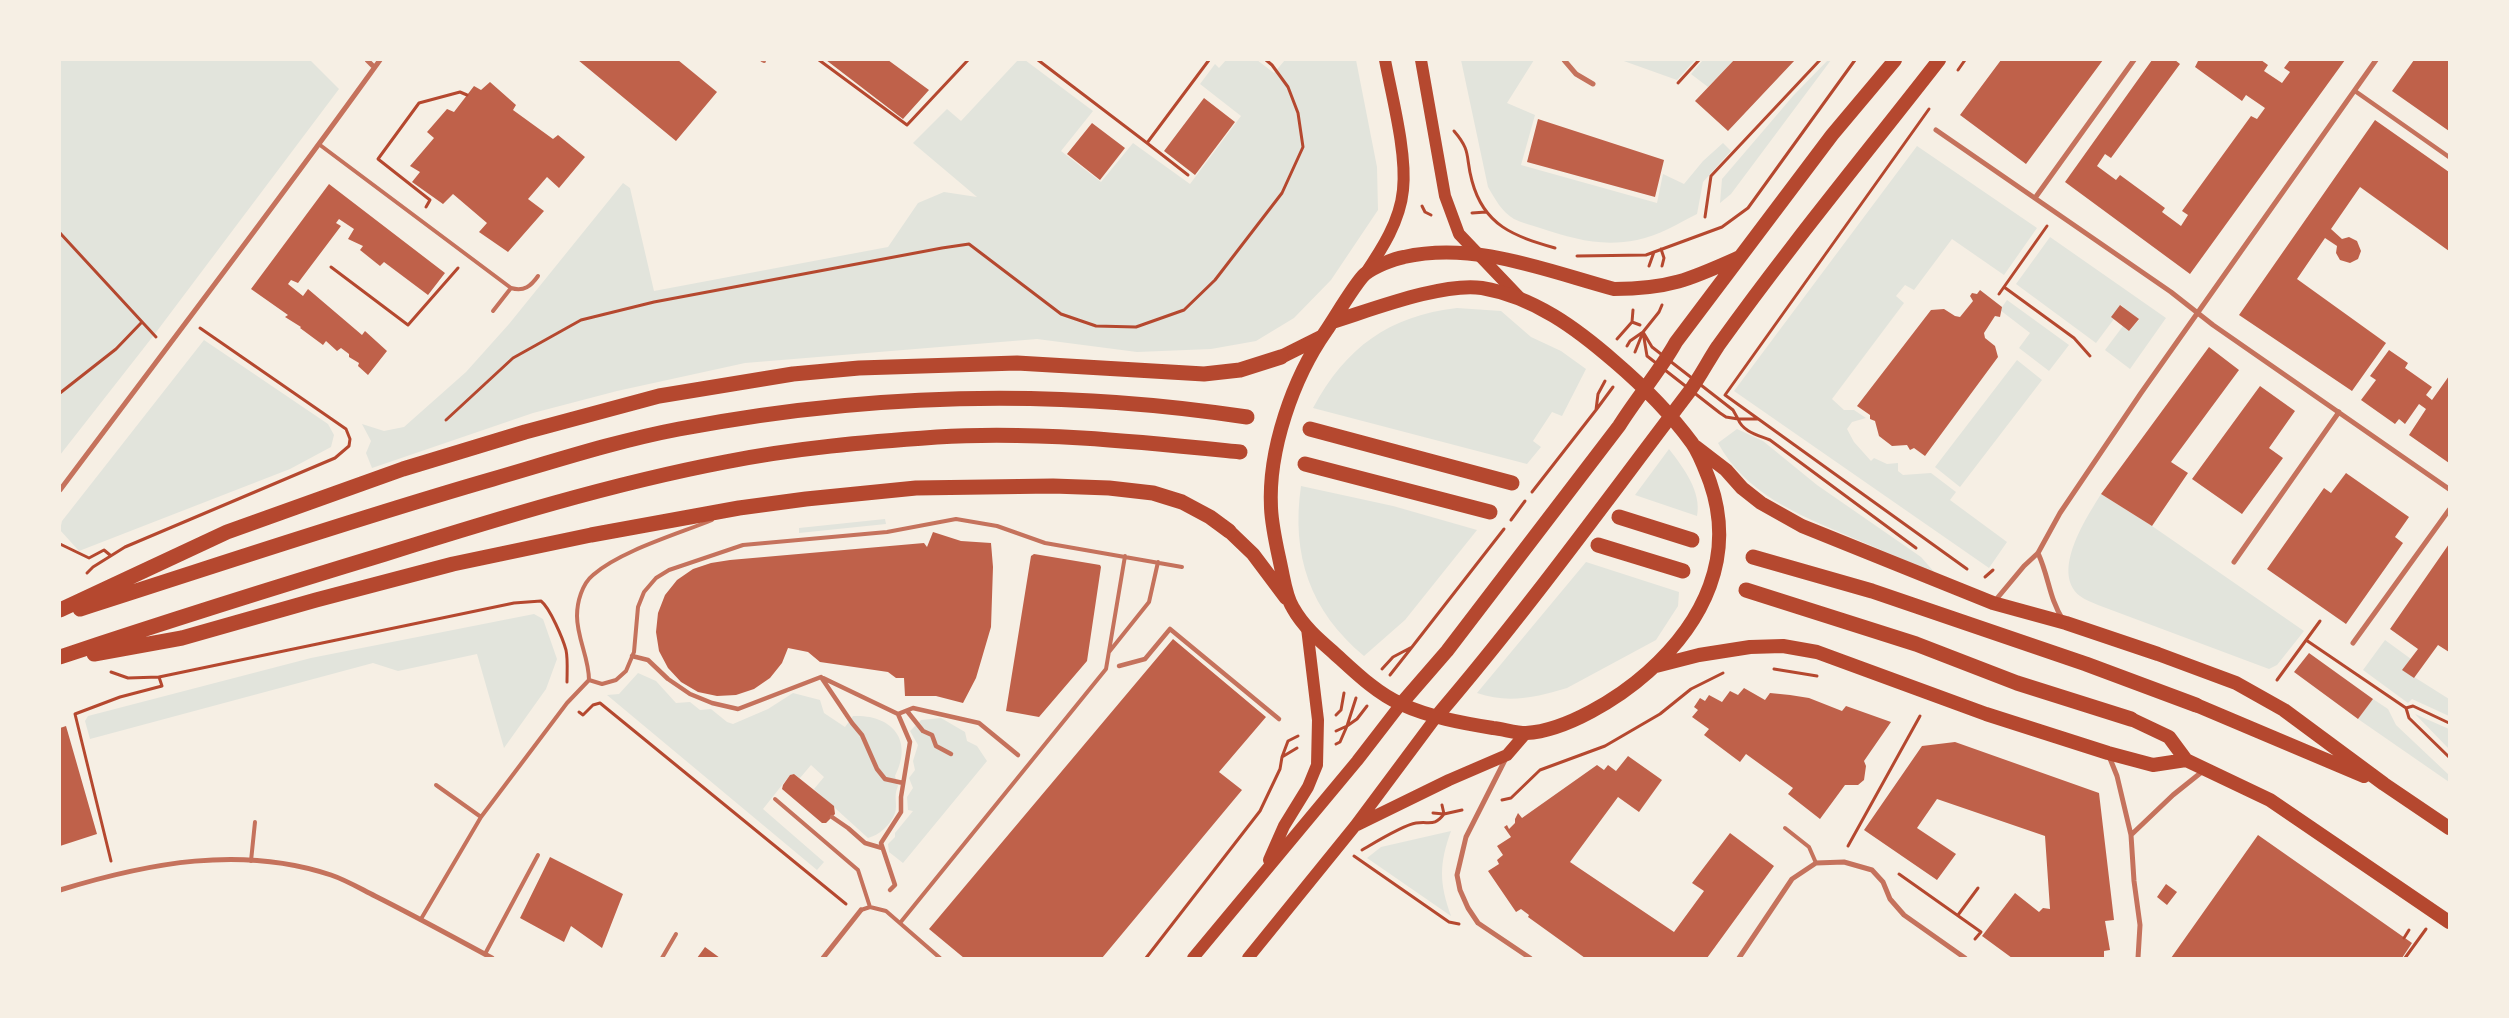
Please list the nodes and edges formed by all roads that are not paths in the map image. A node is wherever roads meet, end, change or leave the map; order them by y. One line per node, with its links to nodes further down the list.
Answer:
1 (367, 60): 10 (street)
2 (380, 60): 10 (street)
3 (1385, 60): 19 (main road)
4 (1420, 60): 17 (main road)
5 (1564, 60): 11 (street)
6 (1894, 60): 18 (highway)
7 (1939, 60): 30 (highway)
8 (2134, 60): 16 (street)
9 (2376, 60): 12 (street)
10 (374, 68): 14 (street)
11 (1593, 84)
12 (2355, 91): 15 (street); 24 (street)
13 (1936, 130): 16 (street)
14 (320, 145): 21 (lane); 38 (street)
15 (2449, 157)
16 (2035, 198): 24 (street)
17 (1478, 254): 18 (highway); 19 (highway); 22 (main road)
18 (1740, 257): 28 (highway)
19 (1366, 274): 25 (highway)
20 (538, 276): 21 (lane)
21 (511, 288): 23 (lane)
22 (1521, 299): 25 (highway); 28 (highway)
23 (492, 311)
24 (2197, 313): 29 (street); 46 (street)
25 (1332, 322): 26 (highway)
26 (1322, 336): 27 (highway); 55 (highway)
27 (1281, 357): 56 (highway)
28 (1644, 387): 30 (highway); 68 (highway)
29 (2339, 412): 37 (street); 50 (street)
30 (1668, 416): 33 (highway); 72 (highway)
31 (1247, 417): 57 (highway)
32 (1310, 429): 36 (highway)
33 (1694, 445): 54 (highway); 65 (highway)
34 (1240, 452): 63 (highway)
35 (1304, 464): 41 (highway)
36 (1512, 483)
37 (2449, 489)
38 (60, 490)
39 (739, 508): 43 (highway); 63 (highway); 67 (lane)
40 (2449, 510): 60 (street)
41 (1490, 512)
42 (1619, 517): 44 (highway)
43 (1229, 531): 55 (highway)
44 (1692, 540)
45 (1598, 545): 52 (highway)
46 (2038, 553): 54 (street); 58 (street)
47 (1125, 556): 49 (lane); 61 (lane); 62 (lane)
48 (1752, 557): 69 (highway)
49 (1158, 562): 51 (lane); 61 (lane)
50 (2234, 562)
51 (1182, 567)
52 (1683, 571)
53 (1746, 590): 74 (highway)
54 (1993, 603): 58 (highway)
55 (1290, 605): 59 (highway)
56 (60, 610)
57 (60, 616)
58 (2066, 623): 83 (highway)
59 (1307, 628): 68 (highway); 97 (main road)
60 (2353, 643)
61 (1109, 653): 104 (lane)
62 (632, 656): 66 (street); 67 (lane)
63 (60, 658)
64 (1119, 666): 73 (street)
65 (1654, 666): 75 (highway); 76 (highway)
66 (821, 677): 71 (street); 82 (street)
67 (589, 680): 86 (lane)
68 (1401, 704): 72 (highway); 97 (main road)
69 (2196, 705): 83 (highway)
70 (907, 711): 71 (street); 77 (street); 78 (street)
71 (898, 714): 82 (street)
72 (1437, 716): 75 (highway); 89 (main road)
73 (1279, 719)
74 (2131, 719): 80 (highway)
75 (1526, 733): 79 (main road)
76 (2108, 753): 80 (highway); 92 (street)
77 (951, 754)
78 (1018, 755)
79 (1507, 755): 89 (main road); 113 (street)
80 (2186, 760): 81 (highway)
81 (2206, 769): 92 (street); 103 (highway)
82 (903, 783): 93 (street)
83 (2384, 784): 91 (highway)
84 (436, 785): 86 (lane)
85 (774, 799): 100 (lane)
86 (481, 817): 102 (lane)
87 (832, 818): 93 (street)
88 (255, 822): 95 (lane)
89 (1355, 826): 112 (main road)
90 (1785, 828): 96 (lane)
91 (2449, 828)
92 (2131, 835): 116 (street)
93 (882, 848): 99 (street)
94 (538, 855): 106 (lane)
95 (251, 860): 98 (street); 102 (street)
96 (1816, 863): 114 (street); 115 (street)
97 (1264, 871): 111 (main road)
98 (60, 890)
99 (890, 890)
100 (870, 906): 101 (lane); 104 (lane)
101 (861, 910): 109 (street)
102 (421, 919): 106 (street)
103 (2449, 922)
104 (900, 923): 110 (lane)
105 (676, 934): 108 (lane)
106 (485, 954): 107 (street)
107 (492, 958)
108 (662, 958)
109 (822, 958)
110 (940, 958)
111 (1194, 958)
112 (1248, 958)
113 (1530, 958)
114 (1739, 958)
115 (1965, 958)
116 (2138, 958)

